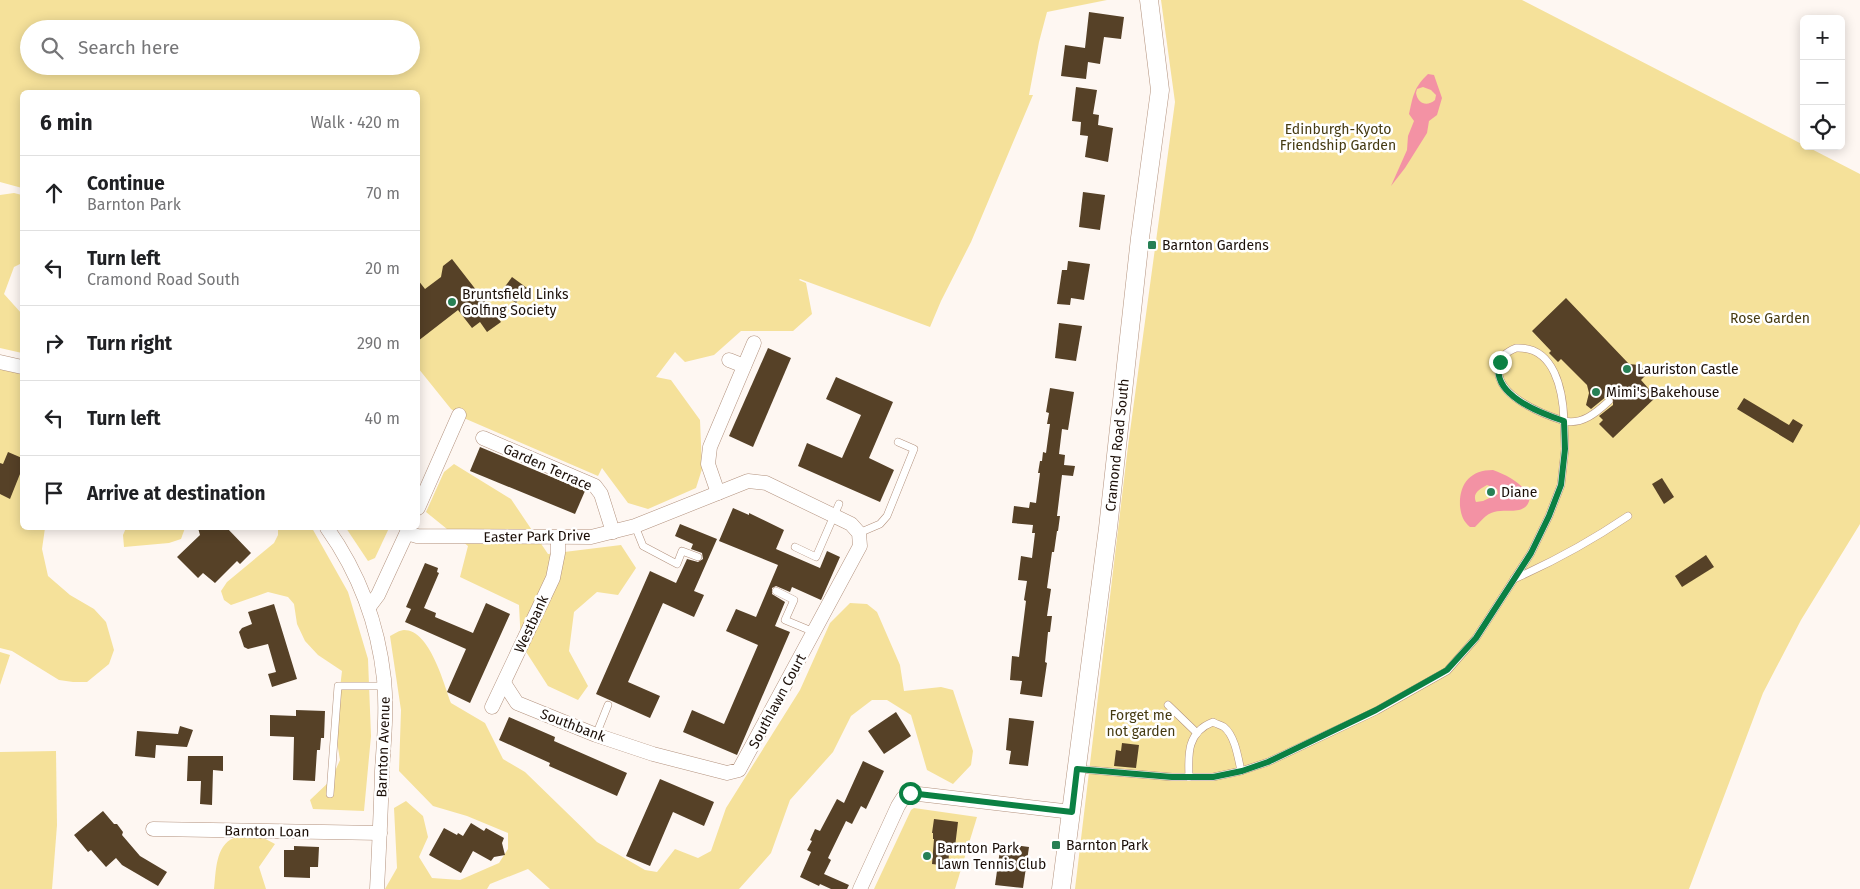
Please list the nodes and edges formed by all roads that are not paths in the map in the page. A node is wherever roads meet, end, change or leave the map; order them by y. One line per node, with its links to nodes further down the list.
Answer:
1 (1149, 0): 35 (street, Cramond Road South)
2 (754, 343): 5 (street)
3 (729, 360): 5 (street)
4 (0, 362): 6 (street)
5 (744, 366): 12 (street)
6 (20, 367)
7 (1609, 401): 9 (lane)
8 (459, 416): 13 (street)
9 (1564, 421): 9 (lane); 24 (lane)
10 (483, 438): 19 (street, Garden Terrace)
11 (898, 442): 20 (lane)
12 (718, 493): 14 (street, Easter Park Drive); 16 (street, Easter Park Drive)
13 (420, 504)
14 (836, 510): 20 (street); 22 (lane)
15 (1628, 516): 24 (lane)
16 (635, 526): 19 (street, Easter Park Drive); 23 (lane)
17 (328, 530): 26 (street, Barnton Avenue)
18 (408, 530): 21 (street, Easter Park Drive); 26 (street)
19 (614, 532): 21 (street, Easter Park Drive)
20 (859, 533): 27 (street, Southlawn Court)
21 (558, 538): 28 (street, Westbank)
22 (795, 547)
23 (698, 556)
24 (1514, 579): 37 (lane)
25 (776, 591): 27 (lane)
26 (369, 607): 29 (street, Barnton Avenue)
27 (814, 632): 36 (street, Southlawn Court)
28 (504, 683): 32 (street, Westbank); 34 (street, Southbank)
29 (384, 686): 39 (lane); 42 (street, Barnton Avenue)
30 (1168, 704): 33 (lane)
31 (608, 705): 34 (lane)
32 (492, 707)
33 (1197, 733): 37 (lane); 38 (lane)
34 (596, 735): 36 (street, Southbank)
35 (1077, 769): 38 (lane); 40 (street, Cramond Road South)
36 (740, 770)
37 (1242, 771): 38 (lane)
38 (1189, 777)
39 (330, 794)
40 (1072, 812): 44 (street); 45 (street, Cramond Road South)
41 (153, 829): 42 (street, Barnton Loan)
42 (380, 832): 43 (street, Barnton Avenue)
43 (377, 889)
44 (860, 889)
45 (1061, 889)

